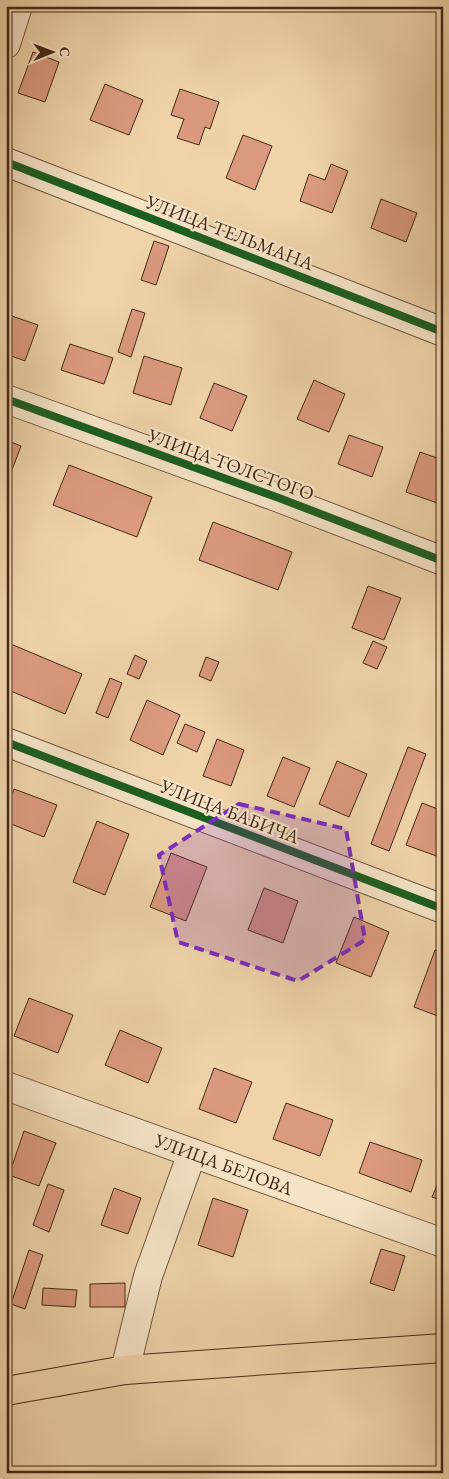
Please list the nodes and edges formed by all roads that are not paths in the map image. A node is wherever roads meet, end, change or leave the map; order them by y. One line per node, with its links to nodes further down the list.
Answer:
1 (18, 6): 2 (street)
2 (6, 44)
3 (6, 162): 4 (street, УЛИЦА ТЕЛЬМАНА)
4 (443, 332)
5 (6, 399): 6 (street, УЛИЦА ТОЛСТОГО)
6 (443, 561)
7 (6, 742): 8 (street, УЛИЦА БАБИЧА)
8 (443, 910)
9 (6, 1086): 10 (street, УЛИЦА БЕЛОВА)
10 (192, 1153): 11 (street, УЛИЦА БЕЛОВА); 13 (street)
11 (443, 1243)
12 (443, 1348): 13 (main road)
13 (125, 1370): 14 (main road)
14 (6, 1391)

